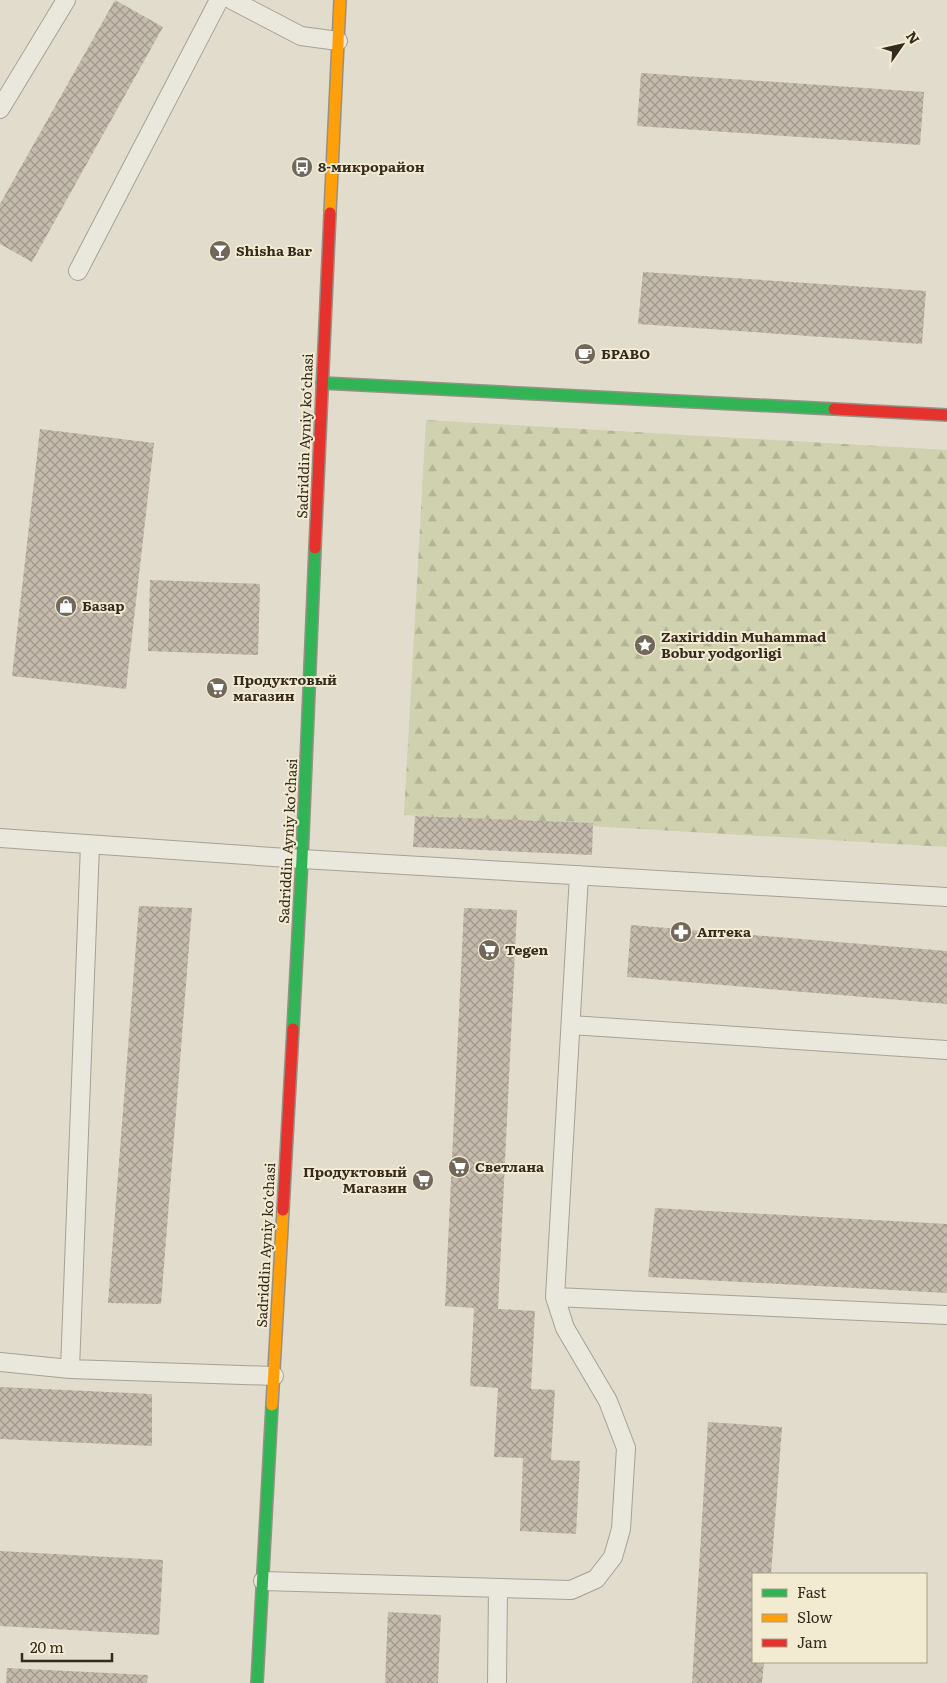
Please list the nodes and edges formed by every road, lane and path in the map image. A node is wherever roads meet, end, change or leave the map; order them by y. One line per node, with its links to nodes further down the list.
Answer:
1 (66, 0): 6 (lane)
2 (219, 0): 7 (lane)
3 (232, 0): 5 (lane)
4 (340, 0): 5 (street, Sadriddin Ayniy ko‘chasi)
5 (338, 41): 8 (street, Sadriddin Ayniy ko‘chasi)
6 (0, 109)
7 (78, 271)
8 (322, 383): 9 (street); 12 (street, Sadriddin Ayniy ko‘chasi)
9 (947, 415)
10 (0, 838): 11 (lane)
11 (90, 845): 12 (lane); 20 (lane)
12 (302, 859): 13 (lane); 21 (street, Sadriddin Ayniy ko‘chasi)
13 (579, 875): 14 (lane); 15 (lane)
14 (947, 897)
15 (571, 1025): 16 (lane); 17 (lane)
16 (947, 1050)
17 (555, 1297): 18 (lane); 23 (lane)
18 (947, 1314)
19 (0, 1362): 20 (lane)
20 (70, 1369): 21 (lane)
21 (274, 1376): 22 (street, Sadriddin Ayniy ko‘chasi)
22 (263, 1581): 23 (lane); 24 (street, Sadriddin Ayniy ko‘chasi)
23 (498, 1588): 25 (lane)
24 (257, 1683)
25 (497, 1683)

